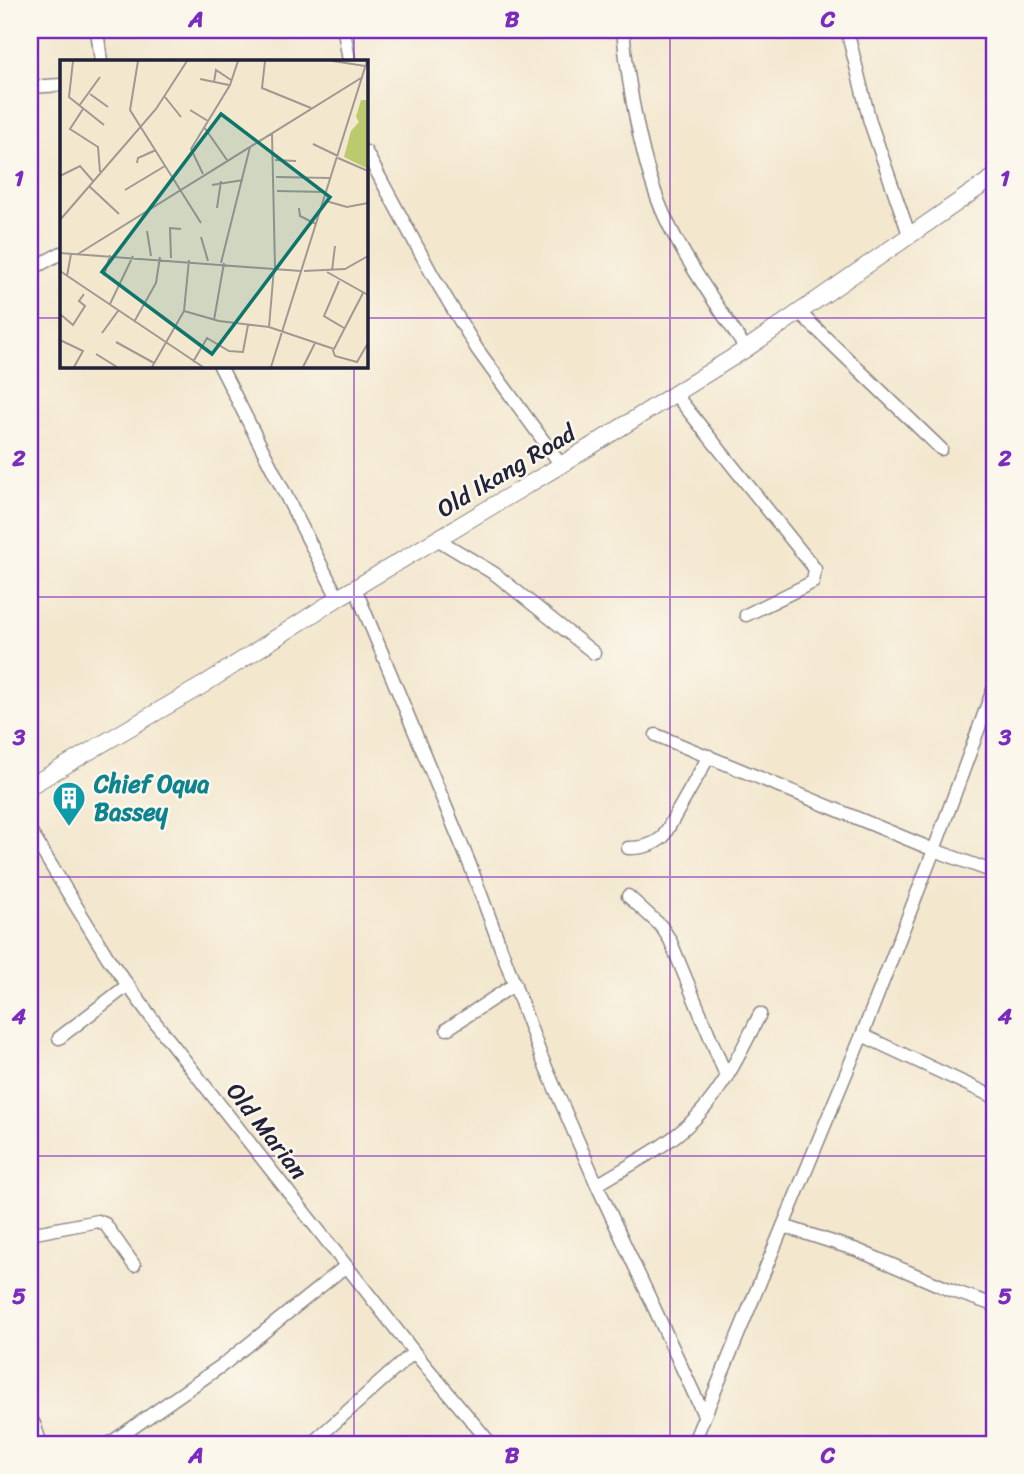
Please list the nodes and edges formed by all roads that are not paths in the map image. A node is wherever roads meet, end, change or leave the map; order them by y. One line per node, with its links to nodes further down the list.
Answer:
1 (97, 30): 5 (street)
2 (344, 30): 6 (street)
3 (624, 30): 15 (street)
4 (847, 30): 11 (street)
5 (100, 60)
6 (349, 60)
7 (60, 85): 8 (street)
8 (30, 87)
9 (368, 156): 19 (street)
10 (994, 177): 11 (street, Old Ikang Road)
11 (910, 237): 14 (street, Old Ikang Road)
12 (60, 254): 13 (street)
13 (30, 270)
14 (800, 313): 15 (street, Old Ikang Road); 18 (street)
15 (746, 349): 17 (street, Old Ikang Road)
16 (221, 368): 22 (street)
17 (675, 394): 19 (street, Old Ikang Road); 23 (street)
18 (941, 449)
19 (561, 465): 20 (street, Old Ikang Road)
20 (437, 539): 21 (street, Old Ikang Road); 24 (street)
21 (355, 588): 22 (street, Old Ikang Road); 34 (street)
22 (338, 598): 28 (street, Old Ikang Road)
23 (746, 615)
24 (594, 653)
25 (994, 687): 31 (street)
26 (656, 735): 27 (street)
27 (709, 756): 30 (street); 31 (street)
28 (30, 786)
29 (30, 831): 35 (street, Old Marian)
30 (628, 848)
31 (934, 850): 32 (street); 38 (street)
32 (994, 872)
33 (628, 896): 40 (street)
34 (515, 984): 37 (street); 42 (street)
35 (128, 985): 39 (street); 46 (street, Old Marian)
36 (760, 1014): 40 (street)
37 (447, 1029)
38 (862, 1035): 41 (street); 43 (street)
39 (59, 1038)
40 (727, 1077): 42 (street)
41 (994, 1097)
42 (597, 1185): 49 (street)
43 (783, 1226): 47 (street); 49 (street)
44 (30, 1234): 45 (street)
45 (134, 1265)
46 (346, 1266): 48 (street, Old Marian); 52 (street)
47 (994, 1306)
48 (414, 1352): 53 (street); 54 (street, Old Marian)
49 (704, 1415): 55 (street)
50 (30, 1426): 51 (highway)
51 (36, 1444)
52 (110, 1444)
53 (310, 1444)
54 (491, 1444)
55 (693, 1444)

